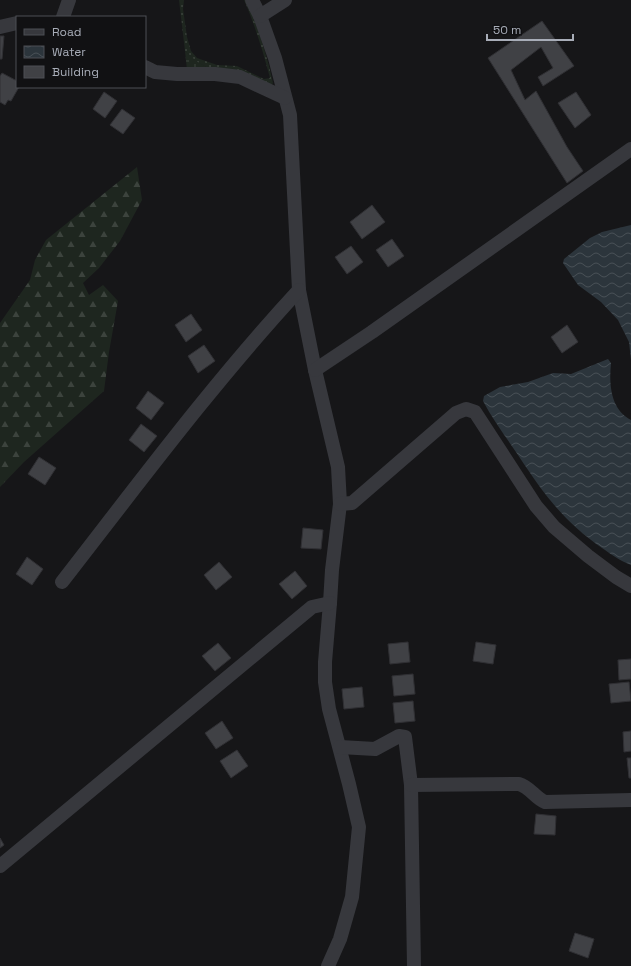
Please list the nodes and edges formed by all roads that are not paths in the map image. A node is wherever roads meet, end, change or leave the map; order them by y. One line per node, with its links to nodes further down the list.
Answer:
1 (69, 0): 4 (street)
2 (252, 0): 5 (street)
3 (285, 0): 5 (street)
4 (63, 16)
5 (260, 16): 9 (street)
6 (16, 24): 7 (street)
7 (0, 27)
8 (146, 68): 9 (street)
9 (285, 98): 11 (street)
10 (630, 151): 12 (street)
11 (300, 290): 12 (street); 14 (street)
12 (315, 370): 13 (street)
13 (340, 504): 15 (street); 16 (street)
14 (62, 582)
15 (631, 586)
16 (330, 603): 17 (street); 20 (street)
17 (340, 747): 18 (street); 21 (street)
18 (411, 785): 19 (street); 22 (street)
19 (631, 800)
20 (0, 866)
21 (328, 966)
22 (414, 966)

